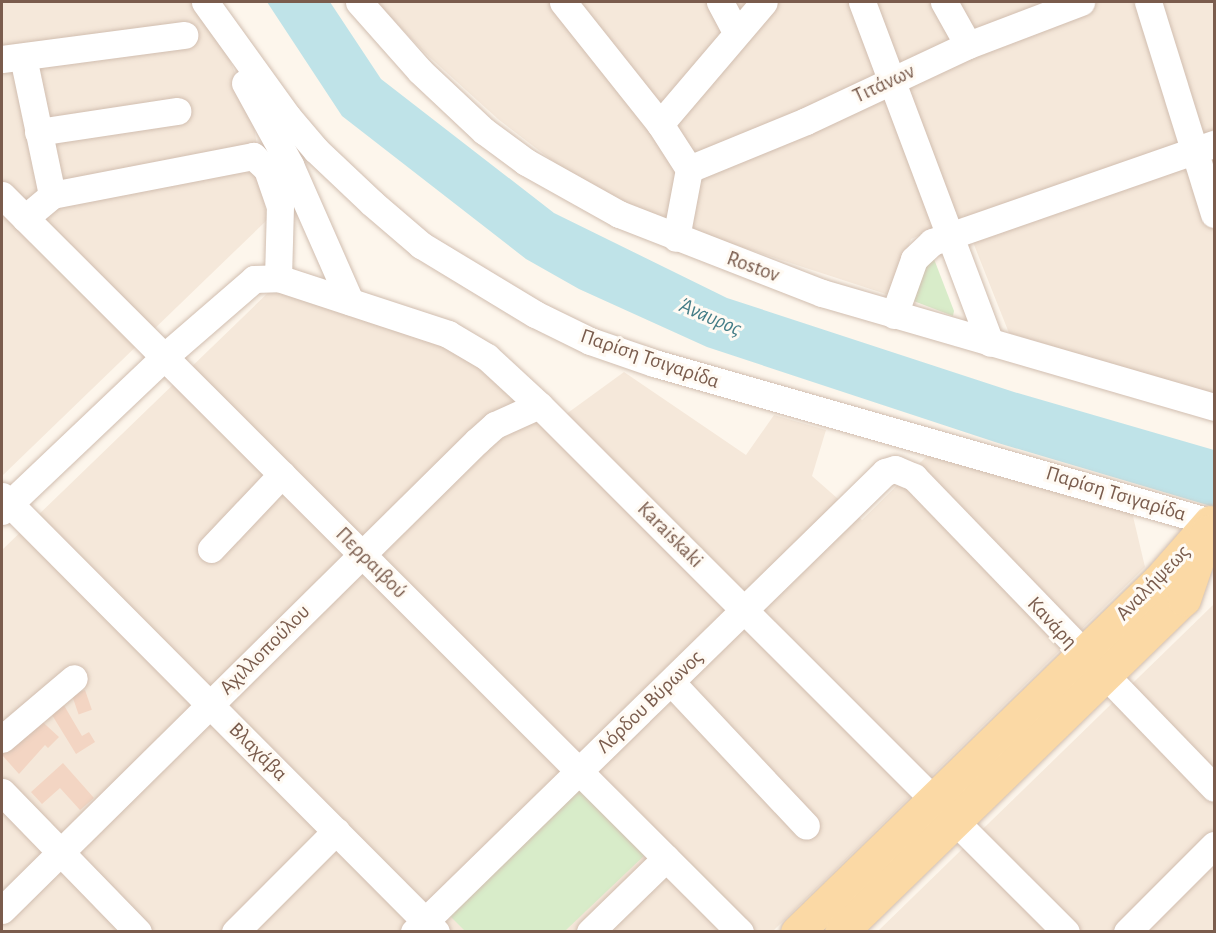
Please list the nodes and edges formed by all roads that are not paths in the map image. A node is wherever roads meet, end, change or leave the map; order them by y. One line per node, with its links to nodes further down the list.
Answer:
1 (205, 2): 27 (street); 36 (street, Παρίση Τσιγαρίδα)
2 (359, 2): 25 (street, Rostov)
3 (564, 2): 16 (street)
4 (720, 2): 10 (street)
5 (764, 2): 10 (street)
6 (862, 2): 14 (street)
7 (944, 2): 12 (street)
8 (1081, 2): 12 (street, Τιτάνων)
9 (1148, 2): 18 (street)
10 (736, 33): 16 (street)
11 (183, 35): 13 (street)
12 (968, 45): 14 (street, Τιτάνων)
13 (12, 58): 17 (street)
14 (892, 81): 19 (street, Τιτάνων); 24 (street)
15 (177, 111): 17 (street)
16 (660, 124): 19 (street)
17 (38, 132): 21 (street)
18 (1205, 147): 22 (street); 24 (street)
19 (688, 169): 25 (street)
20 (2, 195): 23 (street, Περραιβού)
21 (52, 195): 23 (street); 26 (street)
22 (1215, 214)
23 (25, 218): 30 (street, Περραιβού)
24 (951, 233): 28 (street); 29 (street)
25 (676, 238): 28 (street, Rostov)
26 (278, 278): 27 (street, Karaiskaki); 30 (street, Karaiskaki)
27 (350, 301): 31 (street, Karaiskaki)
28 (894, 315): 29 (street, Rostov)
29 (990, 343): 32 (street, Rostov)
30 (164, 357): 34 (street, Περραιβού); 35 (street)
31 (539, 405): 38 (street, Αχιλλοπούλου); 39 (street, Karaiskaki)
32 (1215, 407)
33 (885, 472): 39 (street, Λόρδου Βύρωνος); 40 (street, Κανάρη)
34 (282, 474): 37 (street); 38 (street, Περραιβού)
35 (4, 504): 43 (street, Βλαχάβα)
36 (1213, 517): 40 (main road, Αναλήψεως)
37 (210, 549)
38 (362, 554): 43 (street, Αχιλλοπούλου); 45 (street, Περραιβού)
39 (747, 610): 42 (street, Λόρδου Βύρωνος); 48 (street, Karaiskaki)
40 (1094, 666): 46 (street, Κανάρη); 48 (main road, Αναλήψεως)
41 (74, 678): 44 (street)
42 (671, 682): 45 (street, Λόρδου Βύρωνος); 49 (street)
43 (210, 704): 50 (street, Βλαχάβα); 52 (street, Αχιλλοπούλου)
44 (2, 738)
45 (579, 771): 53 (street, Περραιβού); 55 (street, Λόρδου Βύρωνος)
46 (1215, 788)
47 (2, 792): 52 (street)
48 (945, 809): 60 (main road, Αναλήψεως); 61 (main road, Αναλήψεως); 62 (street, Karaiskaki)
49 (806, 826)
50 (336, 831): 55 (street, Βλαχάβα); 57 (street)
51 (1215, 845): 63 (street)
52 (60, 852): 54 (street, Αχιλλοπούλου); 56 (street)
53 (666, 858): 58 (street); 59 (street, Περραιβού)
54 (2, 910)
55 (425, 928)
56 (138, 932)
57 (235, 932)
58 (590, 932)
59 (740, 932)
60 (797, 932)
61 (841, 932)
62 (1066, 932)
63 (1127, 932)

